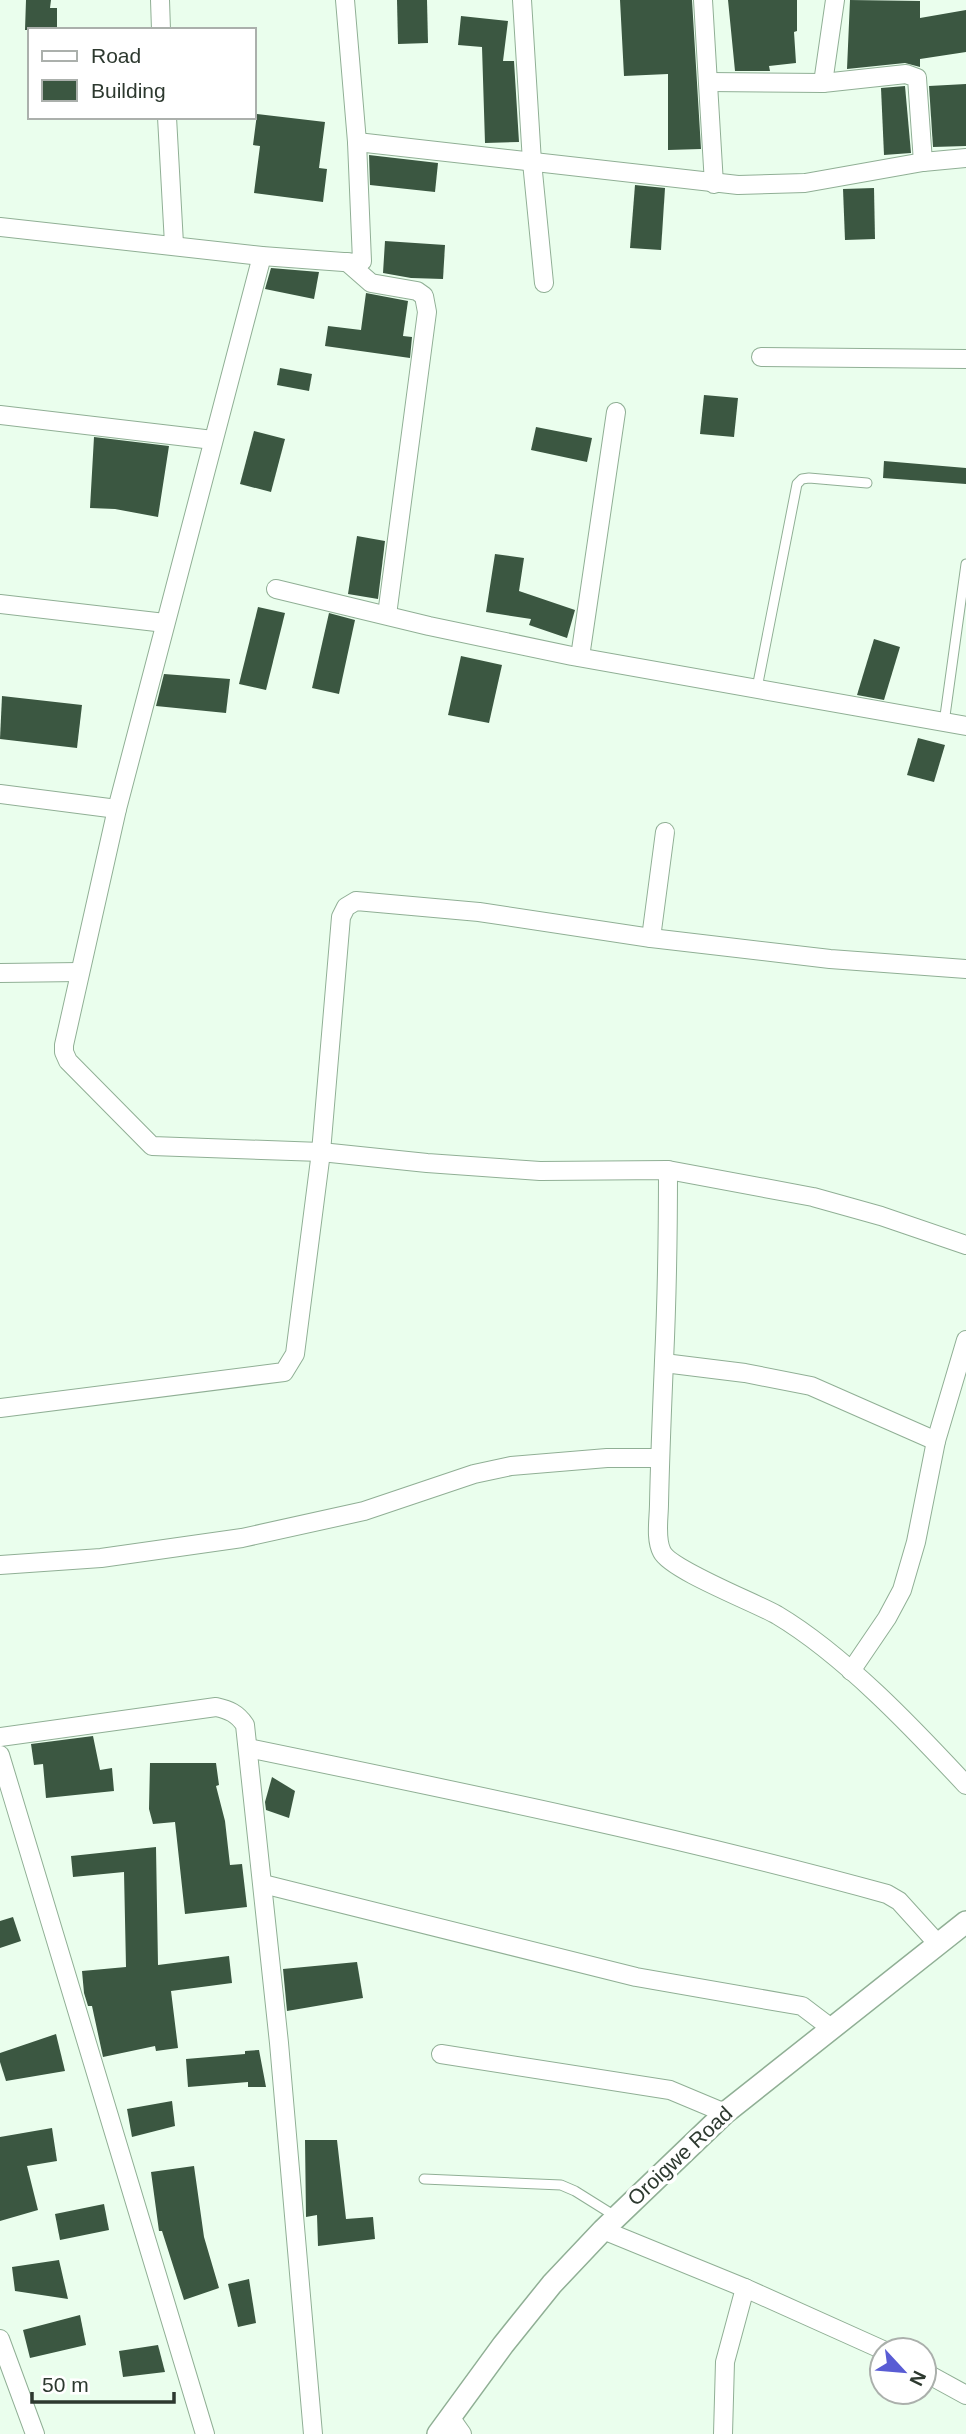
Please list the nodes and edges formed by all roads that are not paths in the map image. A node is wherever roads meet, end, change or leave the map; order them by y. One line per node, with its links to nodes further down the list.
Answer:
1 (160, 0): 6 (street)
2 (345, 0): 10 (street)
3 (522, 0): 12 (street)
4 (703, 0): 7 (street)
5 (835, 0): 8 (street)
6 (161, 28)
7 (708, 82): 8 (street); 14 (street)
8 (822, 83): 13 (street)
9 (167, 119): 16 (street)
10 (357, 142): 12 (street); 18 (street)
11 (966, 158): 13 (street)
12 (532, 162): 14 (street); 19 (street)
13 (923, 162): 14 (street)
14 (713, 184)
15 (0, 227): 16 (street)
16 (174, 244): 17 (street)
17 (262, 256): 18 (street); 24 (street)
18 (346, 262): 29 (street)
19 (544, 283)
20 (761, 357): 21 (street)
21 (966, 359)
22 (616, 412): 31 (street)
23 (0, 415): 24 (street)
24 (213, 440): 30 (street)
25 (867, 483): 32 (lane)
26 (966, 564): 33 (lane)
27 (276, 589): 29 (street)
28 (0, 604): 30 (street)
29 (387, 615): 31 (street)
30 (165, 623): 36 (street)
31 (580, 657): 32 (street)
32 (757, 688): 33 (street)
33 (944, 723): 34 (street)
34 (966, 726)
35 (0, 794): 36 (street)
36 (117, 809): 40 (street)
37 (665, 832): 38 (street)
38 (651, 938): 39 (street); 42 (street)
39 (966, 969)
40 (80, 972): 41 (street); 42 (street)
41 (0, 973)
42 (321, 1152): 43 (street); 47 (street)
43 (668, 1170): 44 (street); 46 (street)
44 (966, 1245)
45 (966, 1340): 48 (street)
46 (664, 1363): 48 (street); 49 (street)
47 (0, 1408)
48 (936, 1441): 51 (street)
49 (660, 1458): 50 (street); 51 (street)
50 (0, 1564)
51 (851, 1671): 55 (street)
52 (0, 1737): 53 (street)
53 (248, 1748): 56 (street); 58 (street)
54 (0, 1755): 71 (street)
55 (966, 1785)
56 (263, 1884): 59 (street); 72 (street)
57 (966, 1922): 58 (street, Oroigwe Road)
58 (938, 1944): 59 (street, Oroigwe Road)
59 (831, 2028): 61 (street, Oroigwe Road)
60 (441, 2054): 61 (street)
61 (725, 2113): 63 (street, Oroigwe Road)
62 (424, 2179): 63 (lane)
63 (610, 2223): 64 (street); 69 (street, Oroigwe Road)
64 (745, 2288): 66 (street); 74 (street)
65 (0, 2339): 70 (street)
66 (868, 2343)
67 (938, 2380): 68 (street)
68 (966, 2395)
69 (456, 2425): 73 (street, Oroigwe Road)
70 (34, 2434)
71 (205, 2434)
72 (313, 2434)
73 (438, 2434)
74 (723, 2434)

